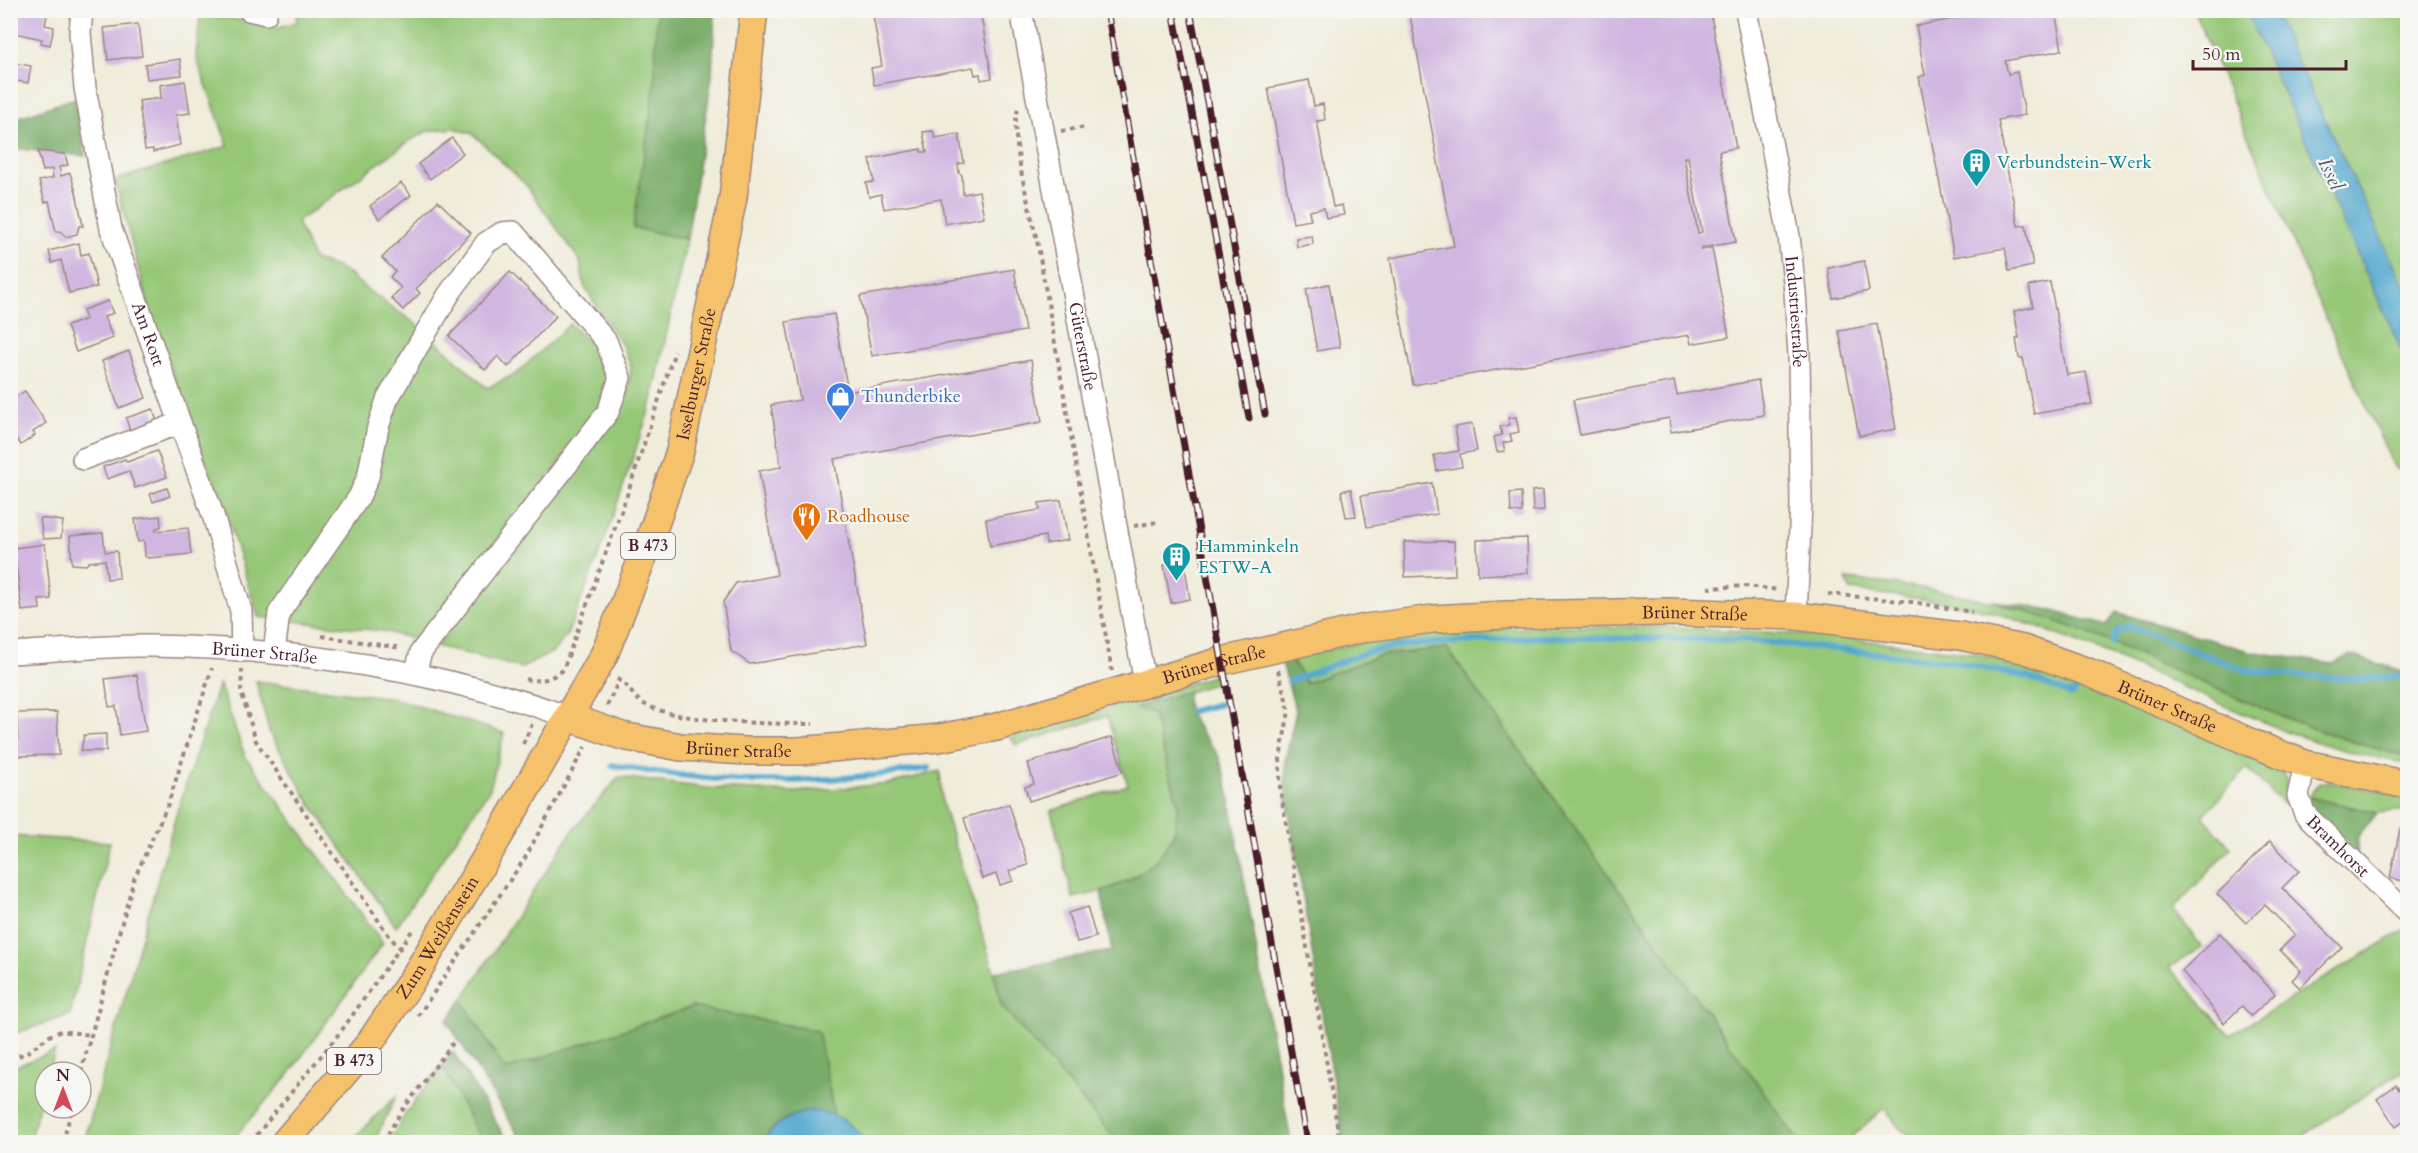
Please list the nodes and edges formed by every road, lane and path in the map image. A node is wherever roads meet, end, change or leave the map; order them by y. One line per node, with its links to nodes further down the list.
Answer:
1 (82, 10): 7 (street, Am Rott)
2 (754, 10): 18 (main road, Isselburger Straße / B 473)
3 (1021, 10): 20 (street, Güterstraße)
4 (1746, 10): 9 (street, Industriestraße)
5 (1020, 103): 16 (path)
6 (675, 350): 15 (path)
7 (180, 423): 8 (street); 12 (street, Am Rott)
8 (83, 459)
9 (1796, 616): 11 (main road, Brüner Straße); 25 (main road, Brüner Straße)
10 (218, 650): 12 (street, Brüner Straße); 13 (street, Brüner Straße); 31 (path)
11 (1272, 650): 20 (main road, Brüner Straße); 40 (path)
12 (242, 651): 14 (street, Brüner Straße); 29 (path)
13 (10, 653)
14 (274, 653): 17 (street, Brüner Straße); 17 (street)
15 (563, 670): 18 (path); 19 (path)
16 (1112, 673)
17 (415, 674): 21 (street, Brüner Straße)
18 (593, 675): 22 (main road, Isselburger Straße / B 473); 23 (path)
19 (550, 679)
20 (1145, 684): 22 (main road, Brüner Straße)
21 (540, 707): 22 (street, Brüner Straße); 24 (path)
22 (569, 717): 30 (main road, Zum Weißenstein / B 473)
23 (822, 724)
24 (518, 754)
25 (2305, 764): 26 (main road, Brüner Straße); 27 (street, Bramhorst)
26 (2408, 785)
27 (2408, 914)
28 (418, 921): 29 (path)
29 (400, 949): 30 (path); 37 (path)
30 (416, 974): 38 (main road, Zum Weißenstein / B 473)
31 (91, 1035): 33 (path); 34 (path)
32 (453, 1043): 39 (path)
33 (10, 1059)
34 (84, 1060)
35 (69, 1120): 36 (path)
36 (63, 1143)
37 (251, 1143)
38 (285, 1143)
39 (382, 1143)
40 (1340, 1143)

